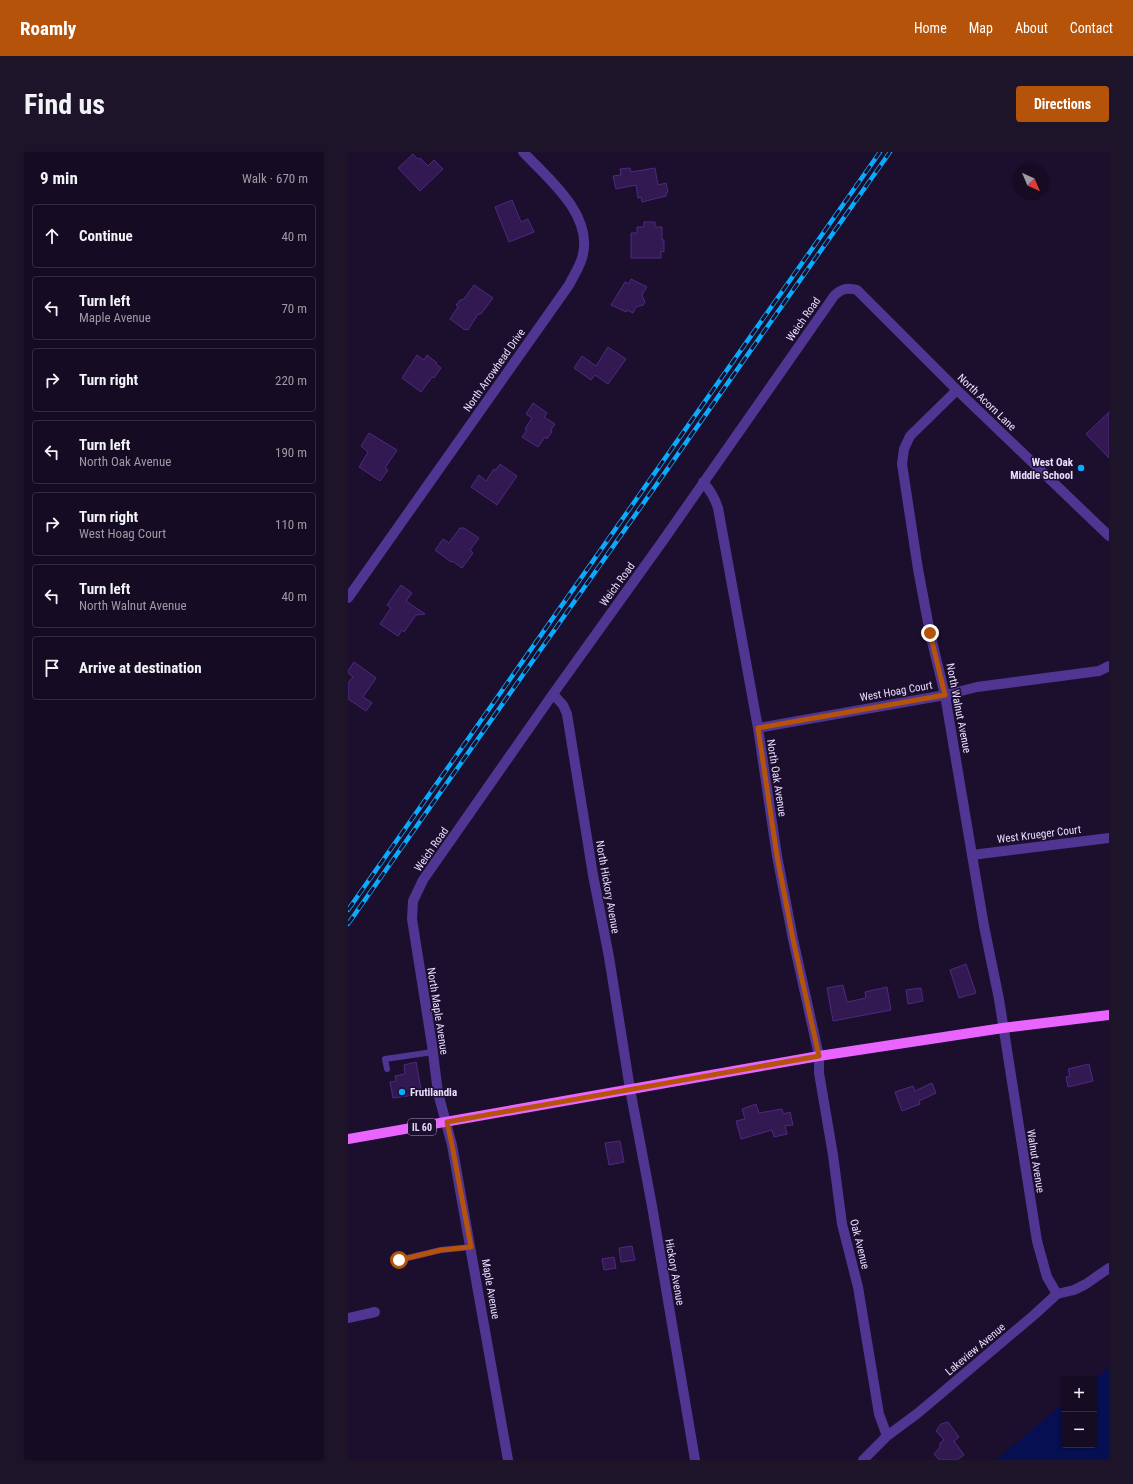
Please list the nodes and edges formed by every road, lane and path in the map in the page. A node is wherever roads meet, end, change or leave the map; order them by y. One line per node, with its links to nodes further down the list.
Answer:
1 (523, 152): 6 (street, North Arrowhead Drive)
2 (848, 288): 3 (street, North Acorn Lane); 4 (street, Weich Road)
3 (957, 390): 5 (street, North Acorn Lane); 9 (street, North Walnut Avenue)
4 (703, 482): 8 (street, Weich Road); 10 (street, North Oak Avenue)
5 (1109, 536)
6 (348, 598)
7 (1109, 666): 9 (street, West Hoag Court)
8 (553, 694): 13 (street, Weich Road); 19 (street, North Hickory Avenue)
9 (945, 695): 10 (street, West Hoag Court); 12 (street, North Walnut Avenue)
10 (758, 728): 17 (street, North Oak Avenue)
11 (1109, 838): 12 (street, West Krueger Court)
12 (972, 855): 15 (street, North Walnut Avenue)
13 (413, 901): 16 (street, North Maple Avenue)
14 (1109, 1015): 15 (main road, IL 60)
15 (1003, 1028): 17 (main road, IL 60); 25 (street, Walnut Avenue)
16 (433, 1052): 18 (lane); 20 (street, North Maple Avenue)
17 (819, 1056): 19 (main road, IL 60); 28 (street, Oak Avenue)
18 (387, 1069)
19 (630, 1089): 20 (main road, IL 60); 30 (street, Hickory Avenue)
20 (447, 1122): 21 (main road, IL 60); 22 (street, Maple Avenue)
21 (348, 1139)
22 (471, 1247): 23 (lane); 29 (street, Maple Avenue)
23 (399, 1260)
24 (1109, 1268): 25 (street, Lakeview Avenue)
25 (1057, 1294): 28 (street, Lakeview Avenue)
26 (375, 1312): 27 (street)
27 (348, 1318)
28 (887, 1436): 31 (street, Lakeview Avenue)
29 (508, 1460)
30 (695, 1460)
31 (863, 1460)

